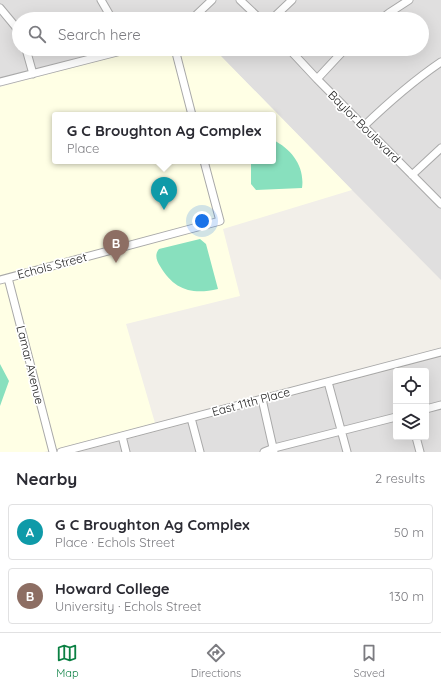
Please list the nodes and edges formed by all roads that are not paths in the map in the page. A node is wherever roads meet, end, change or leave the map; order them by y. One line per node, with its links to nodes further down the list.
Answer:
1 (101, 0): 7 (street)
2 (212, 0): 8 (street)
3 (240, 0): 9 (street)
4 (292, 0): 10 (street)
5 (409, 0): 11 (street)
6 (0, 8): 12 (street)
7 (108, 12)
8 (199, 12)
9 (253, 12)
10 (279, 12)
11 (391, 12)
12 (12, 22)
13 (28, 56): 19 (street)
14 (101, 56): 19 (street)
15 (177, 56): 22 (street)
16 (296, 56): 20 (street, Baylor Boulevard)
17 (338, 56): 20 (street)
18 (441, 62): 23 (street)
19 (33, 74): 21 (street)
20 (317, 79): 23 (street, Baylor Boulevard)
21 (0, 82)
22 (191, 112)
23 (364, 126): 26 (street, Baylor Boulevard)
24 (441, 148): 26 (street)
25 (205, 164): 28 (street, Echols Street)
26 (412, 175): 27 (street, Baylor Boulevard)
27 (441, 204)
28 (8, 278): 29 (street, Echols Street); 42 (street, Lamar Avenue)
29 (0, 280)
30 (441, 352): 31 (street, East 11th Place)
31 (398, 367): 32 (street, East 11th Place)
32 (328, 382): 33 (street, East 11th Place); 38 (street)
33 (262, 399): 36 (street, East 11th Place); 41 (street)
34 (441, 405): 35 (street)
35 (429, 408)
36 (191, 418): 39 (street, East 11th Place); 45 (street)
37 (393, 418): 38 (street)
38 (341, 431): 41 (street); 47 (street)
39 (122, 436): 43 (street, East 11th Place); 44 (street)
40 (417, 440): 48 (street)
41 (274, 450): 46 (street)
42 (52, 452)
43 (62, 452)
44 (126, 452)
45 (200, 452)
46 (264, 452)
47 (347, 452)
48 (420, 452)

